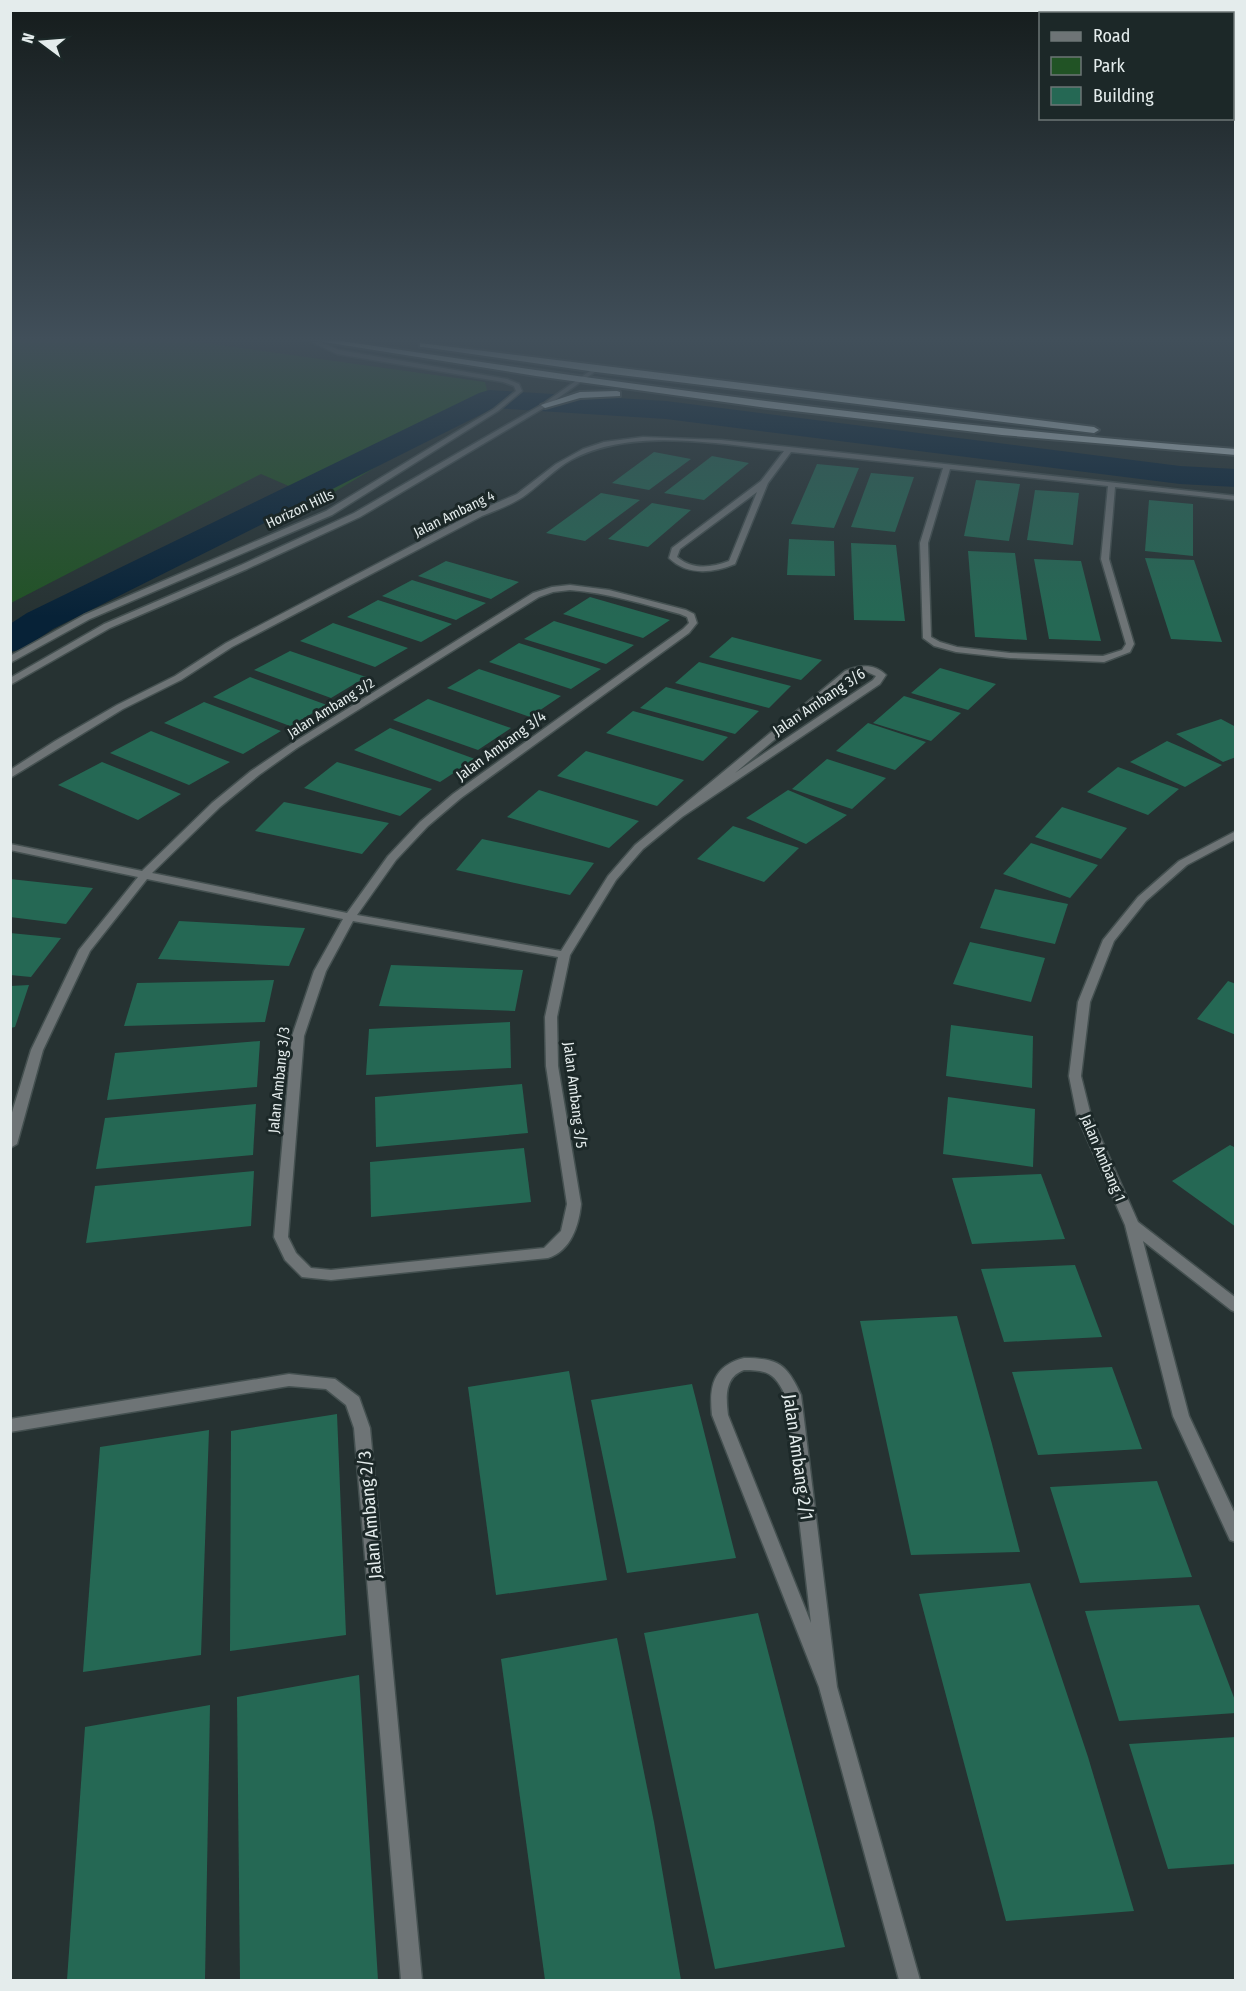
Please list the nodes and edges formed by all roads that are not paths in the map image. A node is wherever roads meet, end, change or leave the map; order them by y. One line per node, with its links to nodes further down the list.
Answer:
1 (462, 431): 13 (street, Horizon Hills)
2 (501, 431): 14 (street, Horizon Hills)
3 (988, 431): 7 (highway)
4 (1097, 431): 5 (highway)
5 (1236, 441)
6 (789, 449): 8 (street, Jalan Ambang 4); 9 (street); 15 (street, Jalan Ambang 4)
7 (1236, 452)
8 (947, 467): 10 (street, Jalan Ambang 4); 10 (street)
9 (764, 483): 9 (street)
10 (1112, 485): 11 (street, Jalan Ambang 4)
11 (1236, 498)
12 (693, 623): 19 (street, Jalan Ambang 3/2); 20 (street, Jalan Ambang 3/4)
13 (10, 660)
14 (10, 682)
15 (10, 775)
16 (678, 815): 16 (street, Jalan Ambang 3/6); 21 (street, Jalan Ambang 3/6)
17 (1236, 834): 23 (street, Jalan Ambang 1)
18 (10, 847): 19 (street)
19 (146, 873): 20 (street); 22 (street, Jalan Ambang 3/2)
20 (350, 917): 21 (street); 24 (street, Jalan Ambang 3/3)
21 (564, 955): 24 (street, Jalan Ambang 3/5)
22 (10, 1144)
23 (1132, 1225): 25 (street, Jalan Ambang 1); 27 (street, Jalan Ambang 1)
24 (565, 1239)
25 (1236, 1306)
26 (10, 1426): 29 (street, Jalan Ambang 2/3)
27 (1236, 1535)
28 (828, 1687): 28 (street, Jalan Ambang 2/1); 30 (street, Jalan Ambang 2/1)
29 (412, 1980)
30 (910, 1980)

